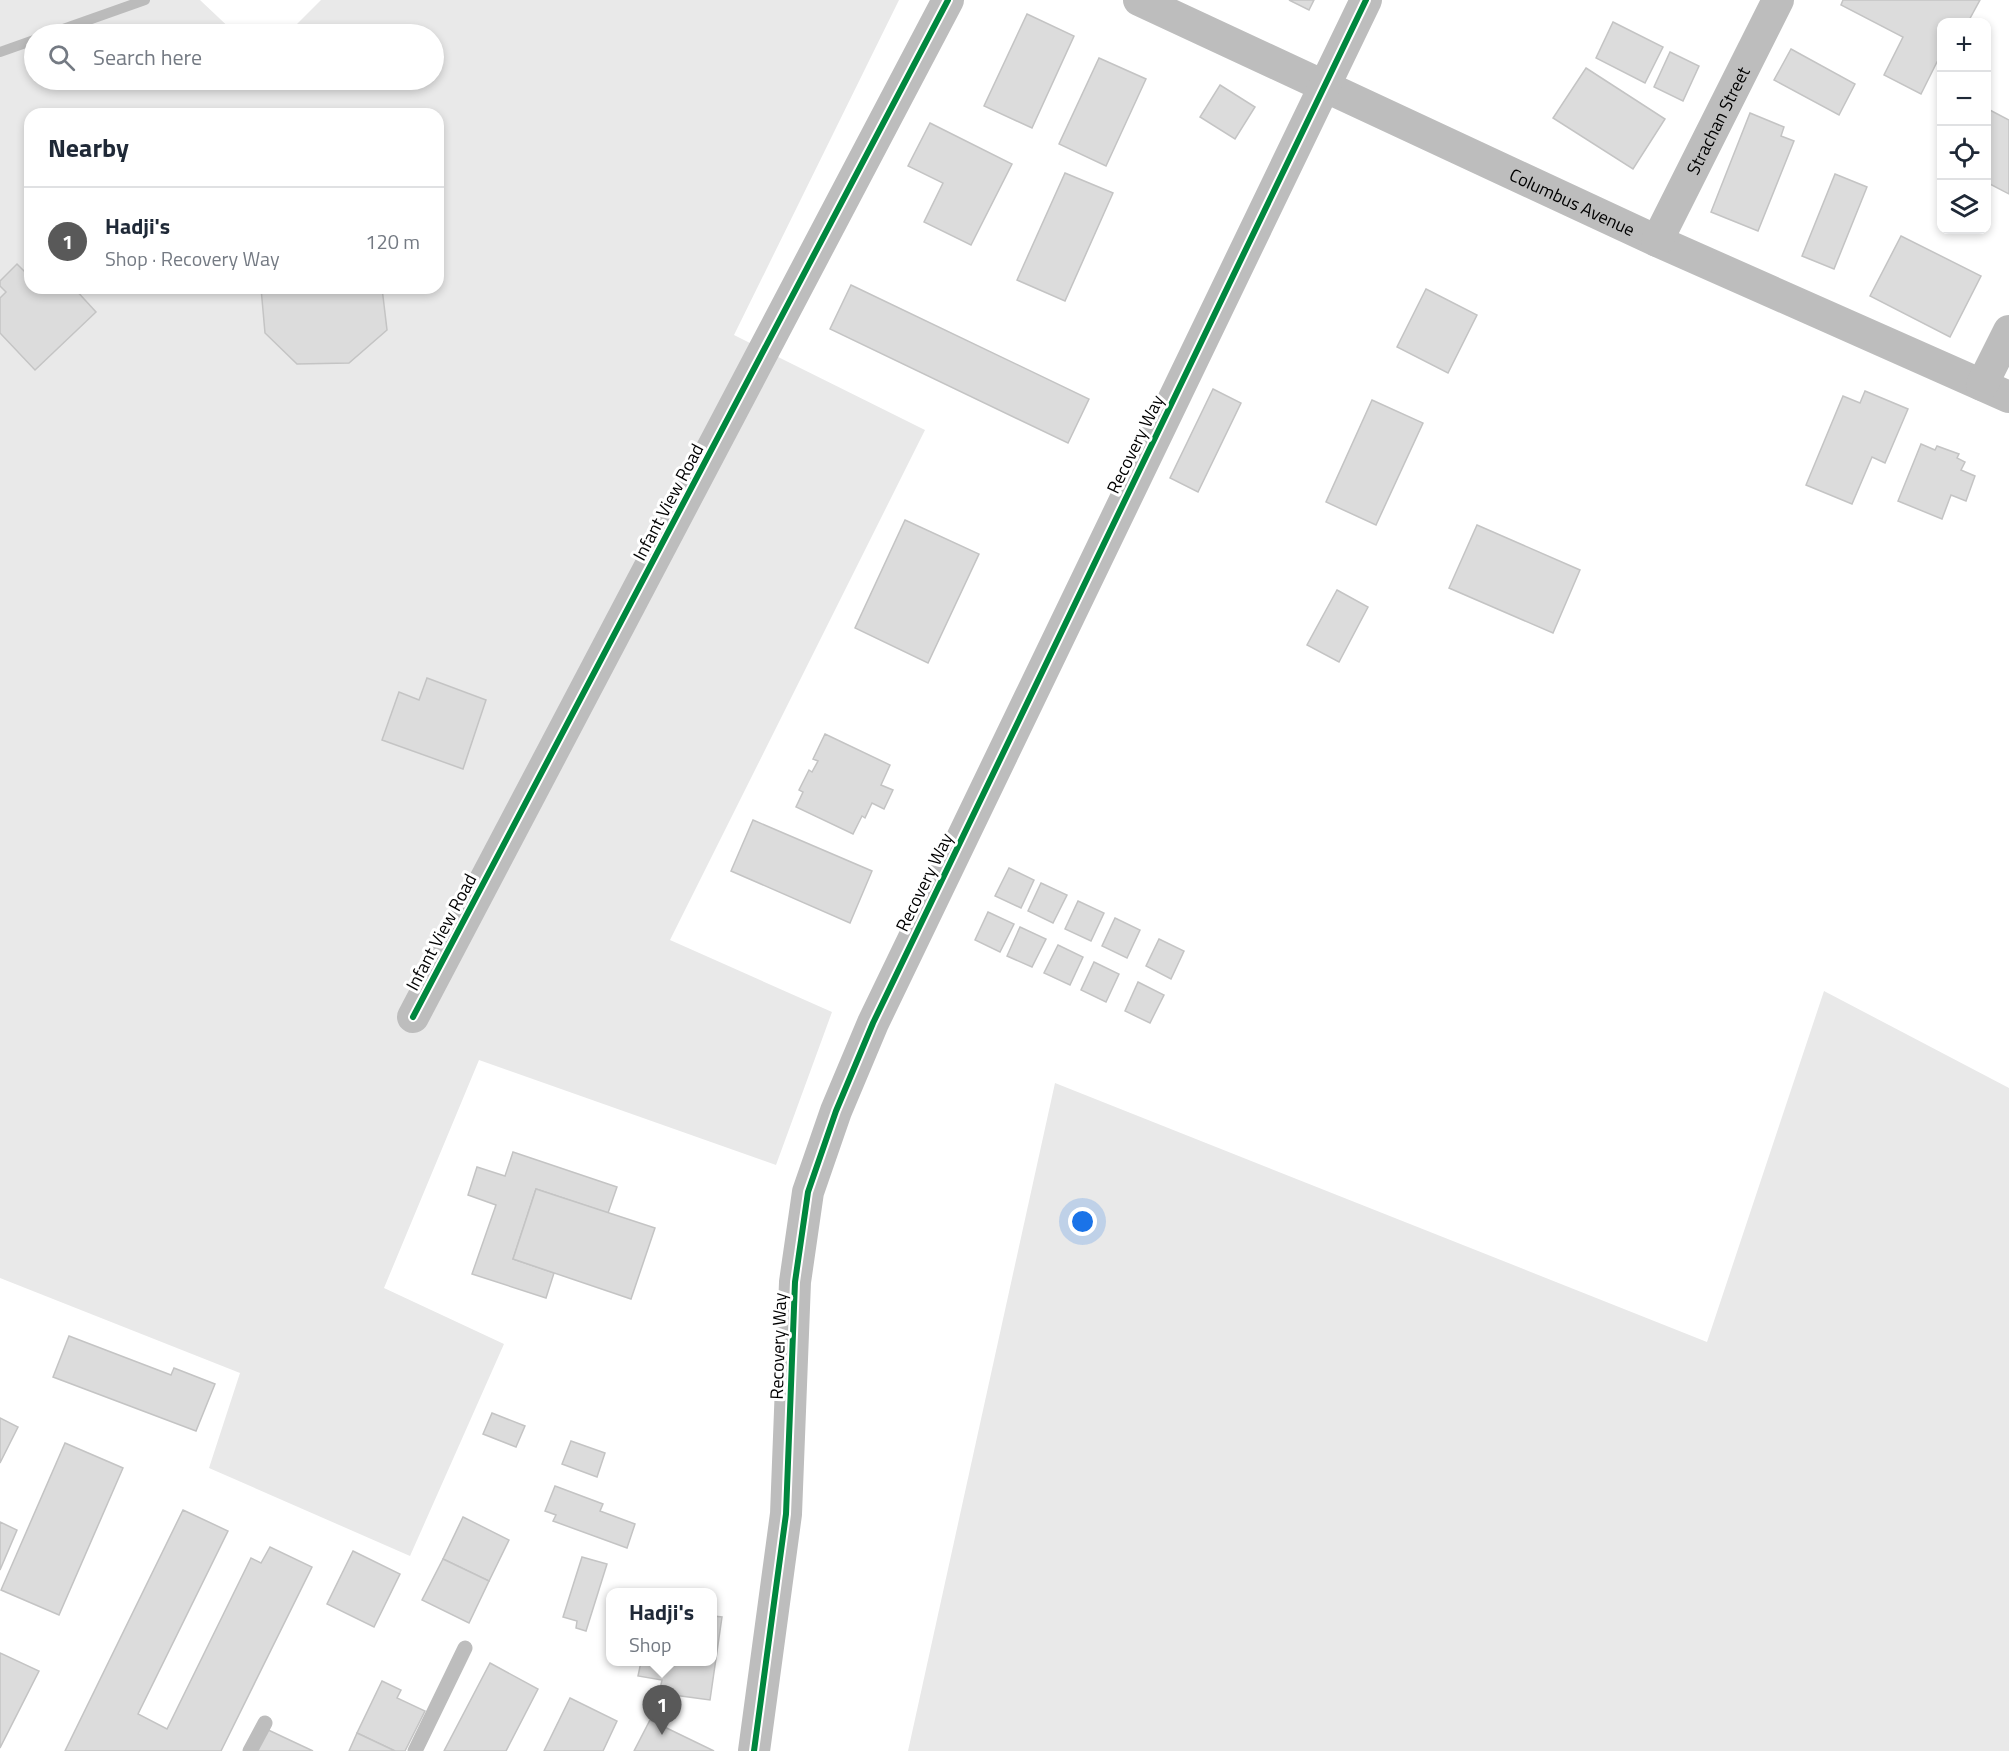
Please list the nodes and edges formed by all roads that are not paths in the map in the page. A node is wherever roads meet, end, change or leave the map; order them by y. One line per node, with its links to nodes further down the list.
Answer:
1 (948, 0): 9 (street, Infant View Road)
2 (1139, 0): 5 (street, Columbus Avenue)
3 (1366, 0): 5 (street, Recovery Way)
4 (1778, 0): 6 (street, Strachan Street)
5 (1324, 84): 6 (street, Columbus Avenue); 14 (street, Recovery Way)
6 (1657, 241): 8 (street, Columbus Avenue)
7 (2009, 331): 8 (street)
8 (1995, 391)
9 (413, 1017)
10 (465, 1648): 13 (lane)
11 (265, 1723): 12 (lane)
12 (250, 1751)
13 (415, 1751)
14 (754, 1751)

